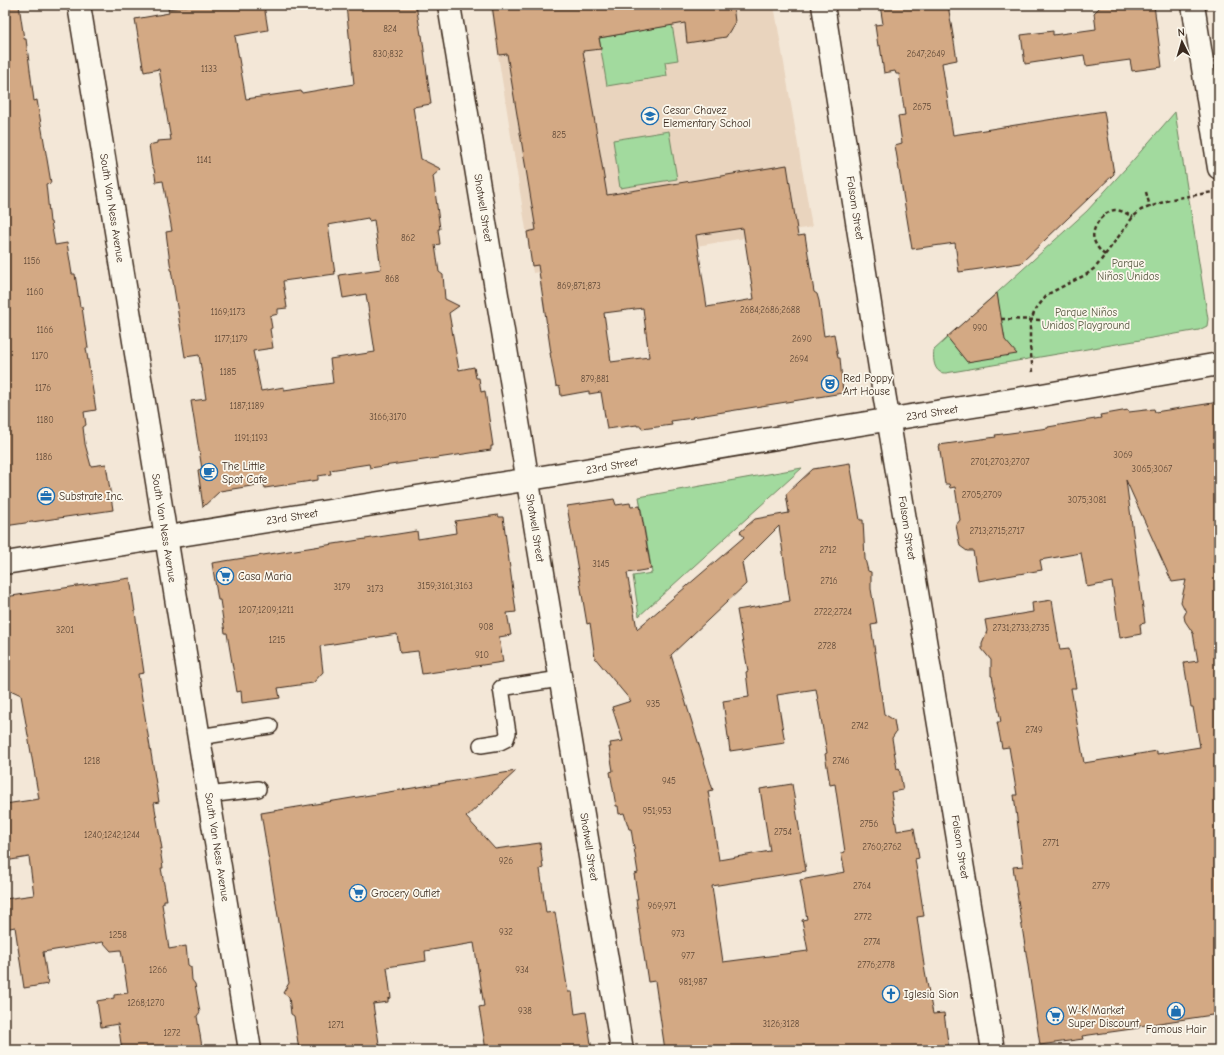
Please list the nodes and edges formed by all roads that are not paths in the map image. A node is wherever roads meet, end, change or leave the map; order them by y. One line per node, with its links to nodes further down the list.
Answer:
1 (79, 5): 9 (street, South Van Ness Avenue)
2 (449, 5): 8 (street, Shotwell Street)
3 (823, 5): 7 (street, Folsom Street)
4 (1193, 5): 5 (street)
5 (1219, 168)
6 (1219, 364): 7 (street, 23rd Street)
7 (889, 420): 8 (street, 23rd Street); 19 (street, Folsom Street)
8 (528, 480): 9 (street, 23rd Street); 11 (street, Shotwell Street)
9 (166, 537): 10 (street, 23rd Street); 13 (street, South Van Ness Avenue)
10 (5, 563)
11 (560, 678): 14 (lane); 18 (street, Shotwell Street)
12 (270, 726): 13 (lane)
13 (199, 737): 16 (street, South Van Ness Avenue)
14 (481, 745)
15 (258, 789): 16 (lane)
16 (208, 795): 17 (street, South Van Ness Avenue)
17 (250, 1050)
18 (622, 1050)
19 (993, 1050)

